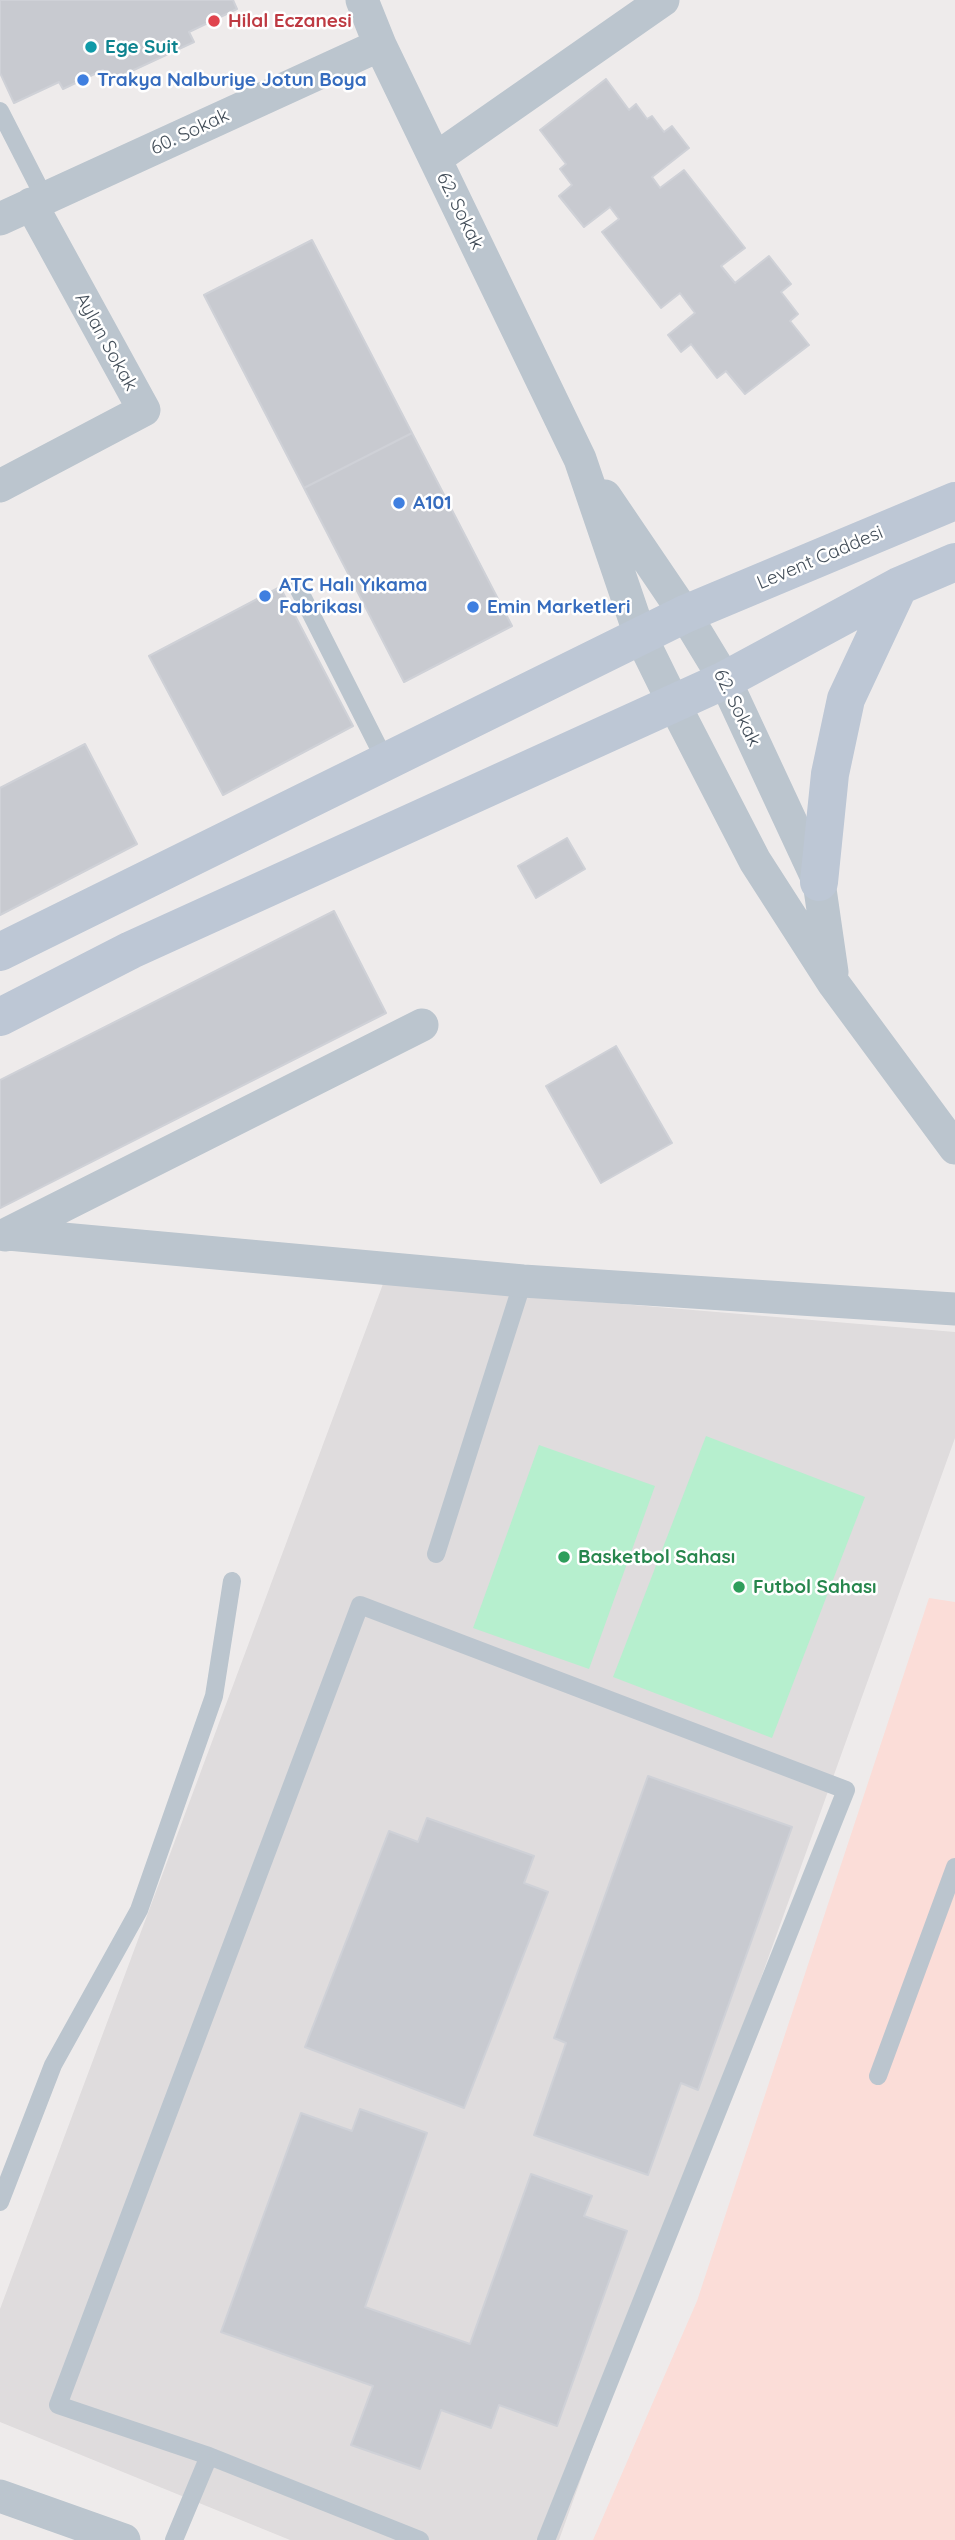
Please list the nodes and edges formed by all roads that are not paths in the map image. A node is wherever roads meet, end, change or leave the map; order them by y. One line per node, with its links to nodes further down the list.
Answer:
1 (362, 0): 3 (street, 62. Sokak)
2 (663, 0): 5 (street)
3 (380, 45): 5 (street, 62. Sokak); 6 (street, 60. Sokak)
4 (0, 111): 6 (lane)
5 (435, 159): 8 (street, 62. Sokak)
6 (38, 201): 7 (street, 60. Sokak); 9 (street, Aylan Sokak)
7 (0, 219)
8 (580, 459): 14 (street, 62. Sokak); 15 (street, 62. Sokak)
9 (0, 486)
10 (955, 501): 14 (street, Levent Caddesi)
11 (955, 562): 13 (street)
12 (297, 586): 18 (lane)
13 (899, 586): 16 (street); 19 (street)
14 (685, 614): 15 (street, Levent Caddesi); 16 (street, 62. Sokak)
15 (640, 635): 17 (street, 62. Sokak); 18 (street, Levent Caddesi)
16 (725, 680): 17 (street); 19 (street, 62. Sokak)
17 (673, 702): 21 (street, 62. Sokak); 22 (street)
18 (386, 762): 20 (street, Levent Caddesi)
19 (819, 882): 21 (street, 62. Sokak)
20 (0, 952)
21 (834, 984): 24 (street, 62. Sokak)
22 (0, 1017)
23 (422, 1025): 25 (street)
24 (955, 1148)
25 (4, 1236): 26 (street)
26 (523, 1281): 27 (street); 28 (lane)
27 (955, 1309)
28 (436, 1554)
29 (232, 1581): 32 (lane)
30 (955, 1867): 31 (lane)
31 (878, 2076)
32 (0, 2202)
33 (209, 2456): 36 (lane); 37 (lane); 38 (lane)
34 (0, 2496): 35 (street)
35 (124, 2540)
36 (174, 2540)
37 (420, 2540)
38 (546, 2540)

